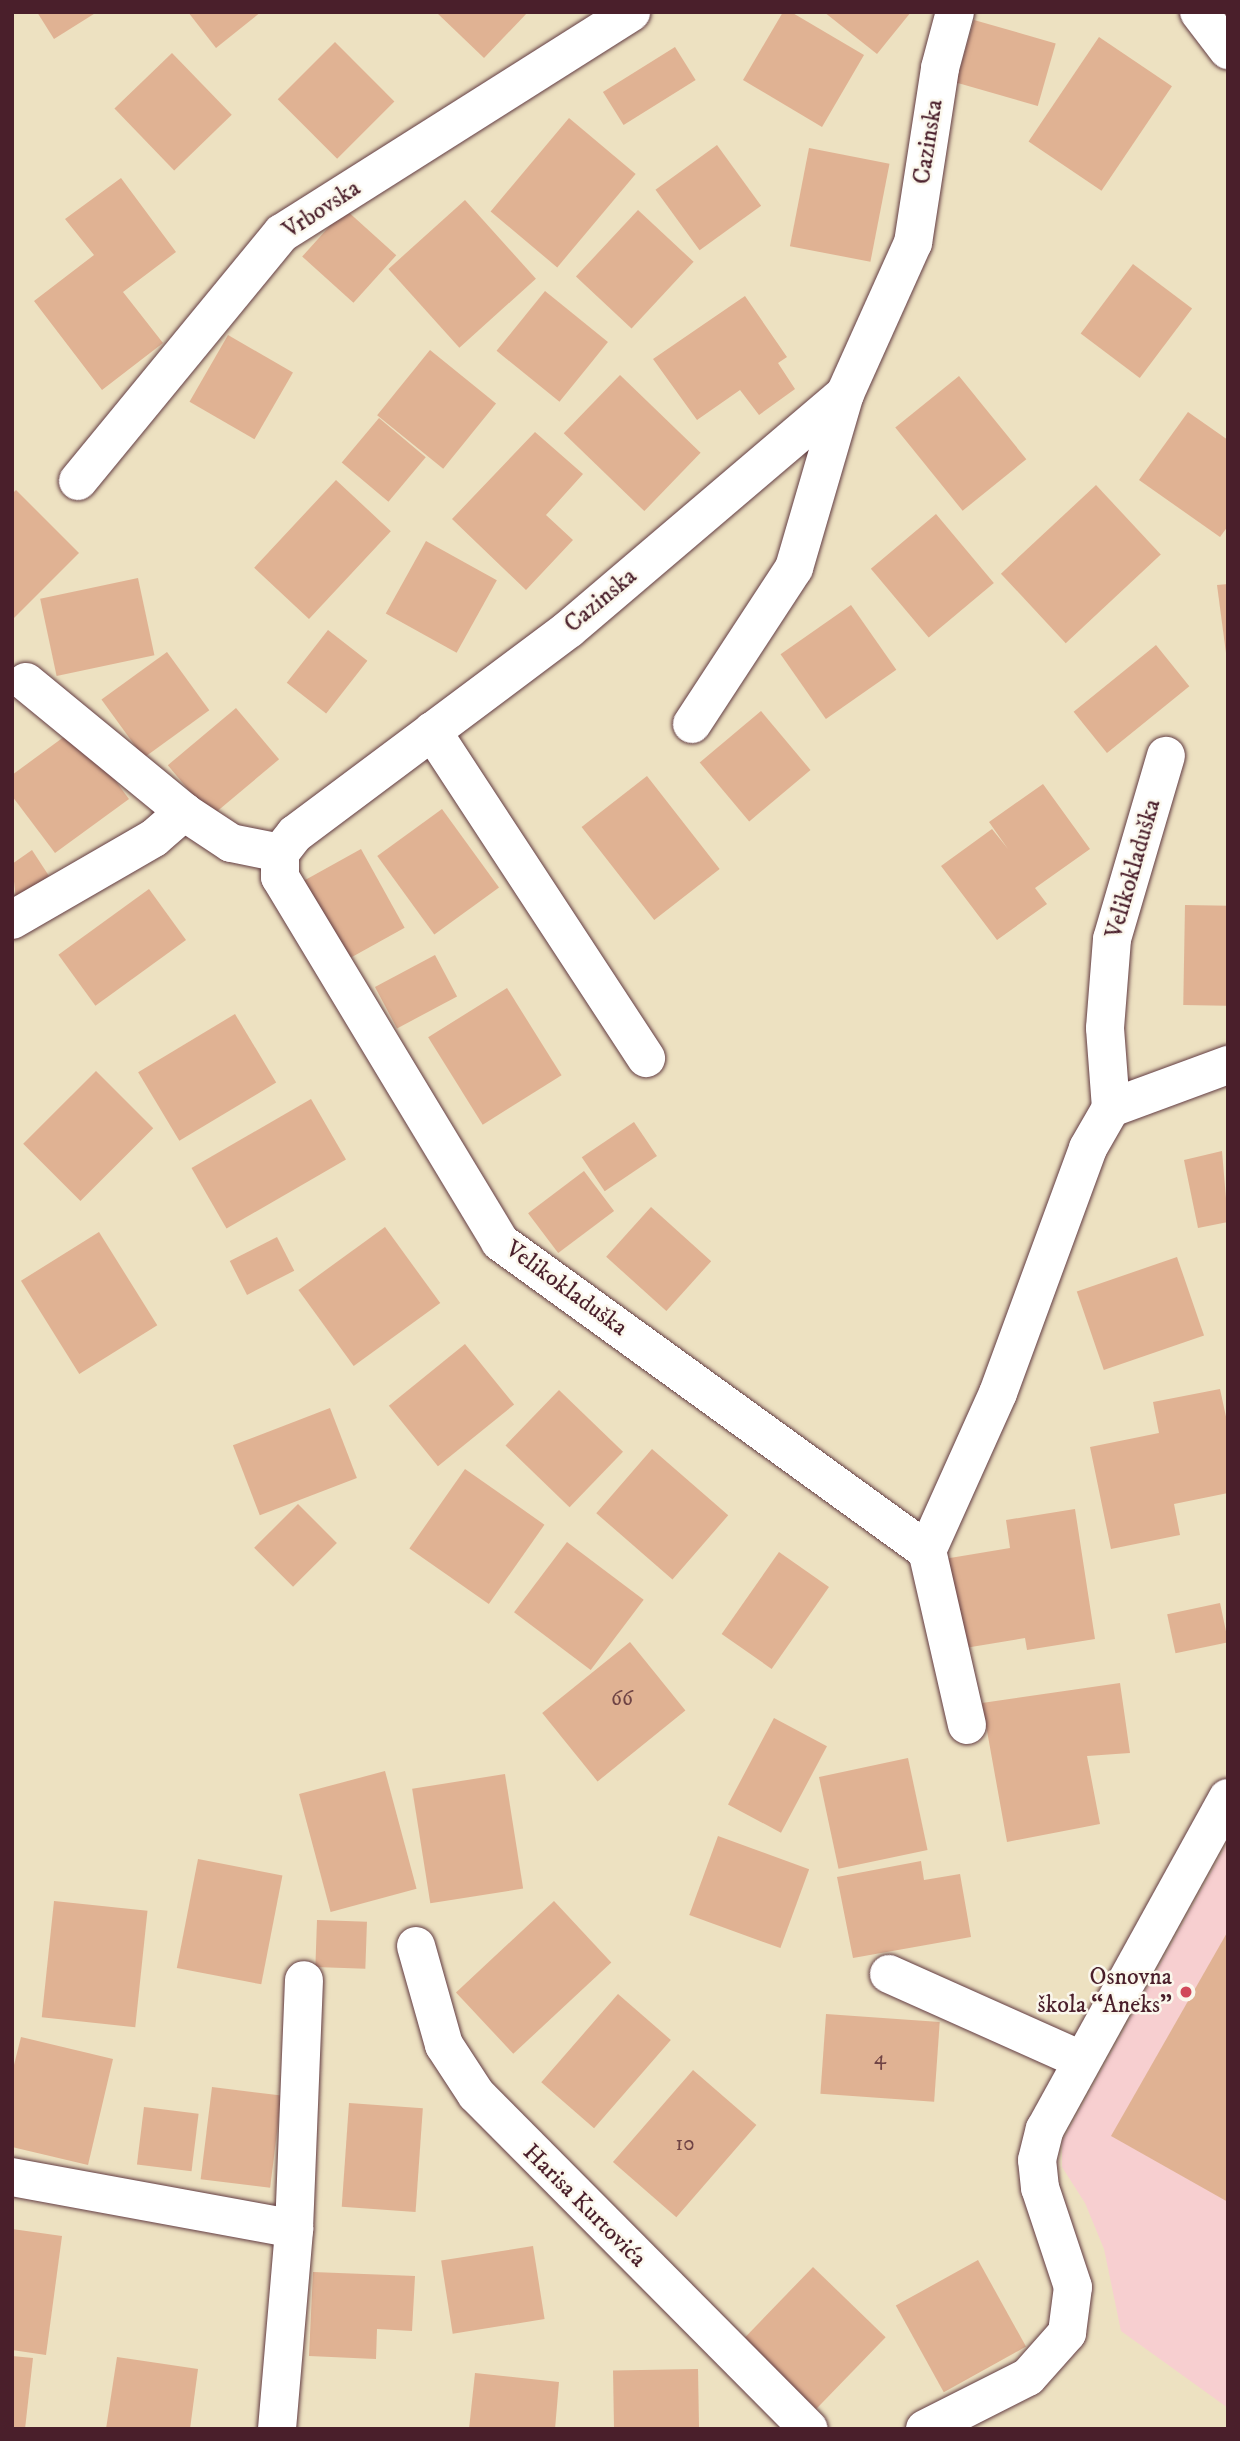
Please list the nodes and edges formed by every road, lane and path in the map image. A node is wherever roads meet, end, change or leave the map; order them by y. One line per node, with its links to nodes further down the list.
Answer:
1 (631, 12): 6 (street, Vrbovska)
2 (954, 12): 5 (street, Cazinska)
3 (1199, 12): 4 (street)
4 (1228, 50)
5 (845, 394): 8 (street); 9 (street, Cazinska)
6 (78, 481)
7 (26, 682): 11 (street)
8 (692, 724)
9 (432, 731): 12 (street, Cazinska); 14 (street)
10 (1166, 756): 16 (street, Velikokladuška)
11 (184, 811): 12 (street); 13 (street)
12 (280, 853): 17 (street, Velikokladuška)
13 (12, 920)
14 (646, 1058)
15 (1228, 1065): 16 (street)
16 (1111, 1108): 17 (street)
17 (927, 1551): 18 (street)
18 (967, 1725)
19 (1228, 1798): 23 (street)
20 (416, 1946): 27 (street, Harisa Kurtovića)
21 (889, 1974): 23 (street)
22 (304, 1980): 25 (street)
23 (1081, 2060): 28 (street)
24 (12, 2178): 25 (street)
25 (293, 2229): 26 (street)
26 (277, 2429)
27 (809, 2429)
28 (925, 2429)

